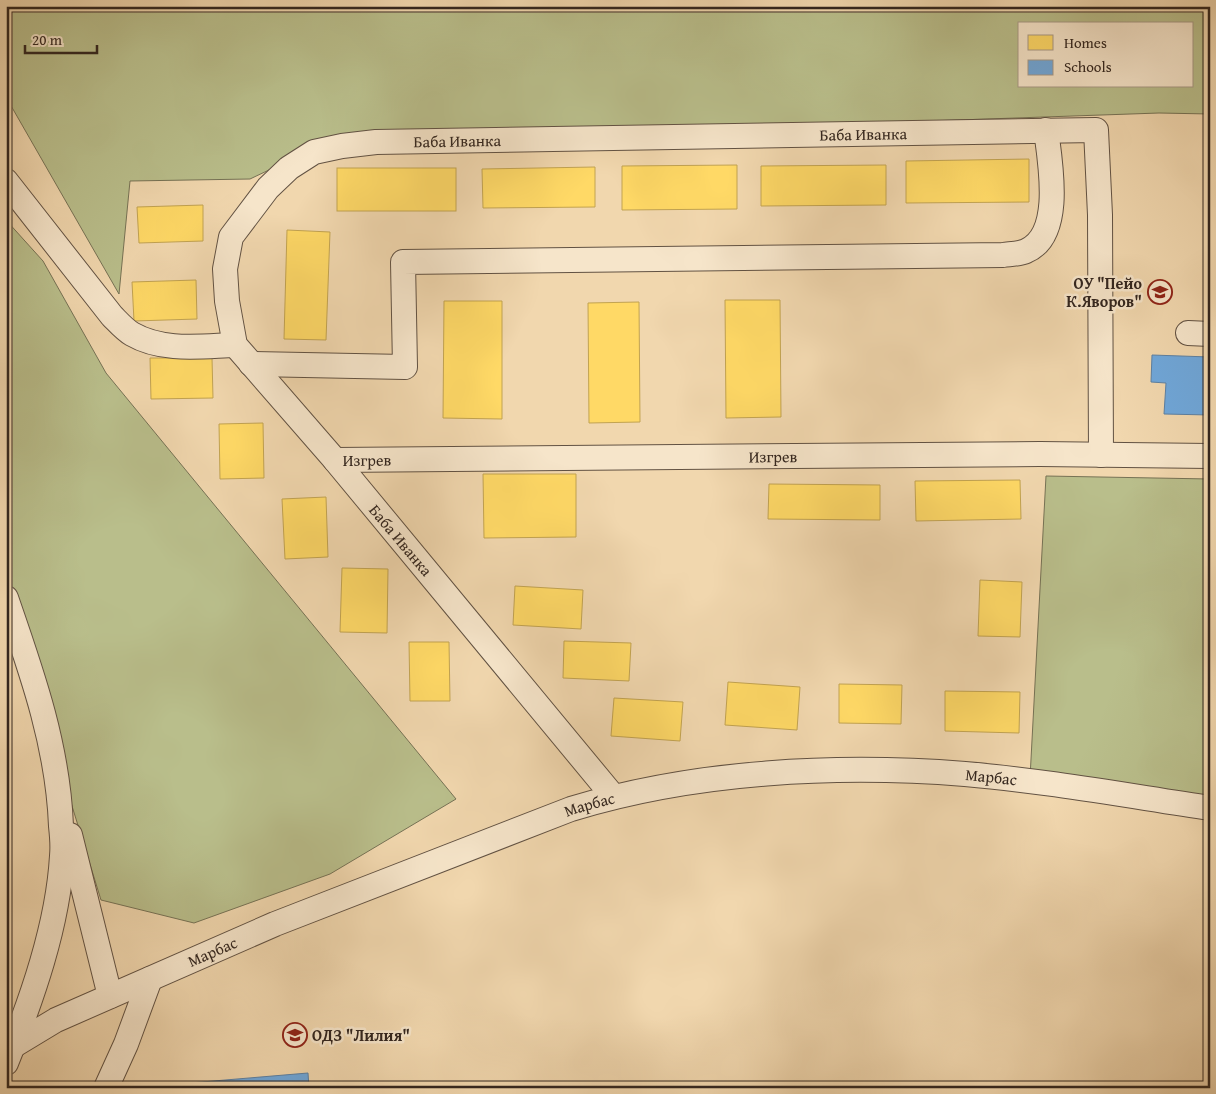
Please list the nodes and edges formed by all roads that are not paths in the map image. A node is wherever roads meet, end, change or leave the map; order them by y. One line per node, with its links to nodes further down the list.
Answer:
1 (1046, 130): 3 (street, Баба Иванка); 4 (street); 5 (street, Баба Иванка)
2 (6, 181): 3 (street)
3 (235, 345): 4 (street, Баба Иванка)
4 (252, 364): 7 (street, Баба Иванка)
5 (1101, 455): 6 (street, Изгрев); 7 (street, Изгрев)
6 (1210, 456)
7 (335, 460): 10 (street, Баба Иванка)
8 (6, 598): 9 (street)
9 (60, 794): 13 (street); 14 (street)
10 (613, 796): 11 (street, Марбас); 12 (street, Марбас)
11 (1210, 808)
12 (150, 979): 13 (street, Марбас); 15 (street)
13 (110, 996): 14 (street, Марбас)
14 (10, 1054)
15 (106, 1088)

